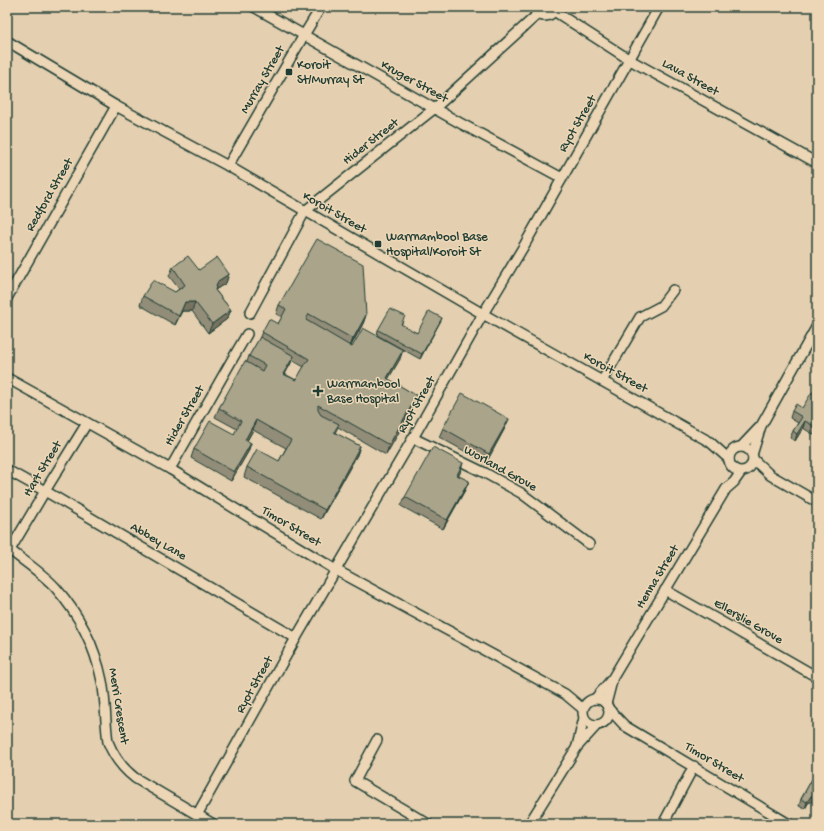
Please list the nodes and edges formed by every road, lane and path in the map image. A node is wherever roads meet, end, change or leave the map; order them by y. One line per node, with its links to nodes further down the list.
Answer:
1 (254, 7): 6 (street, Kruger Street)
2 (321, 7): 6 (street, Murray Street)
3 (659, 7): 8 (street, Ryot Street)
4 (555, 9): 5 (street); 8 (street, Lava Street)
5 (536, 11): 10 (street, Hider Street)
6 (304, 35): 10 (street, Kruger Street); 12 (street, Murray Street)
7 (7, 41): 9 (street, Koroit Street)
8 (630, 60): 11 (street, Lava Street); 13 (street, Ryot Street)
9 (116, 106): 12 (street, Koroit Street); 16 (street, Redford Street)
10 (435, 108): 13 (street, Kruger Street); 14 (street, Hider Street)
11 (817, 163)
12 (228, 166): 14 (street, Koroit Street)
13 (562, 178): 18 (street, Ryot Street)
14 (305, 211): 17 (street, Hider Street); 18 (street, Koroit Street)
15 (673, 290): 22 (street)
16 (7, 298)
17 (250, 313)
18 (483, 314): 22 (street, Koroit Street); 25 (street, Ryot Street)
19 (817, 326): 24 (street)
20 (248, 334): 30 (street, Hider Street)
21 (7, 378): 23 (street, Timor Street)
22 (602, 380): 26 (street, Koroit Street)
23 (87, 423): 30 (street, Timor Street); 35 (street, Hart Street)
24 (761, 426): 27 (street); 28 (street)
25 (413, 438): 37 (street, Worland Grove); 39 (street, Ryot Street)
26 (710, 442): 27 (street, Koroit Street); 29 (street, Koroit Street)
27 (738, 448): 28 (street); 29 (street)
28 (753, 457): 32 (street); 33 (street)
29 (730, 463): 32 (street); 34 (street, Henna Street)
30 (170, 469): 39 (street, Timor Street)
31 (7, 470): 35 (street, Abbey Lane)
32 (744, 471): 33 (street); 34 (street, Henna Street)
33 (770, 475): 36 (street)
34 (726, 489): 40 (street, Henna Street)
35 (45, 491): 38 (street, Hart Street); 41 (street, Abbey Lane)
36 (817, 502)
37 (589, 544)
38 (9, 549): 54 (street, Merri Crescent)
39 (336, 570): 41 (street, Ryot Street); 44 (street, Timor Street)
40 (665, 590): 42 (street, Ellerslie Grove); 43 (street, Henna Street)
41 (296, 638): 54 (street, Ryot Street)
42 (817, 678)
43 (612, 679): 45 (street, Henna Street); 46 (street, Henna Street)
44 (565, 694): 45 (street, Timor Street); 47 (street, Timor Street)
45 (592, 700): 46 (street); 47 (street)
46 (607, 706): 49 (street); 50 (street, Timor Street)
47 (583, 709): 48 (street)
48 (584, 718): 49 (street); 52 (street)
49 (601, 723): 50 (street, Timor Street); 52 (street)
50 (625, 726): 53 (street, Timor Street)
51 (377, 740): 56 (street)
52 (577, 747): 57 (street)
53 (694, 766): 58 (street); 59 (street, Timor Street)
54 (197, 815): 55 (street, Merri Crescent)
55 (213, 824)
56 (428, 824)
57 (529, 824)
58 (663, 824)
59 (789, 824)

